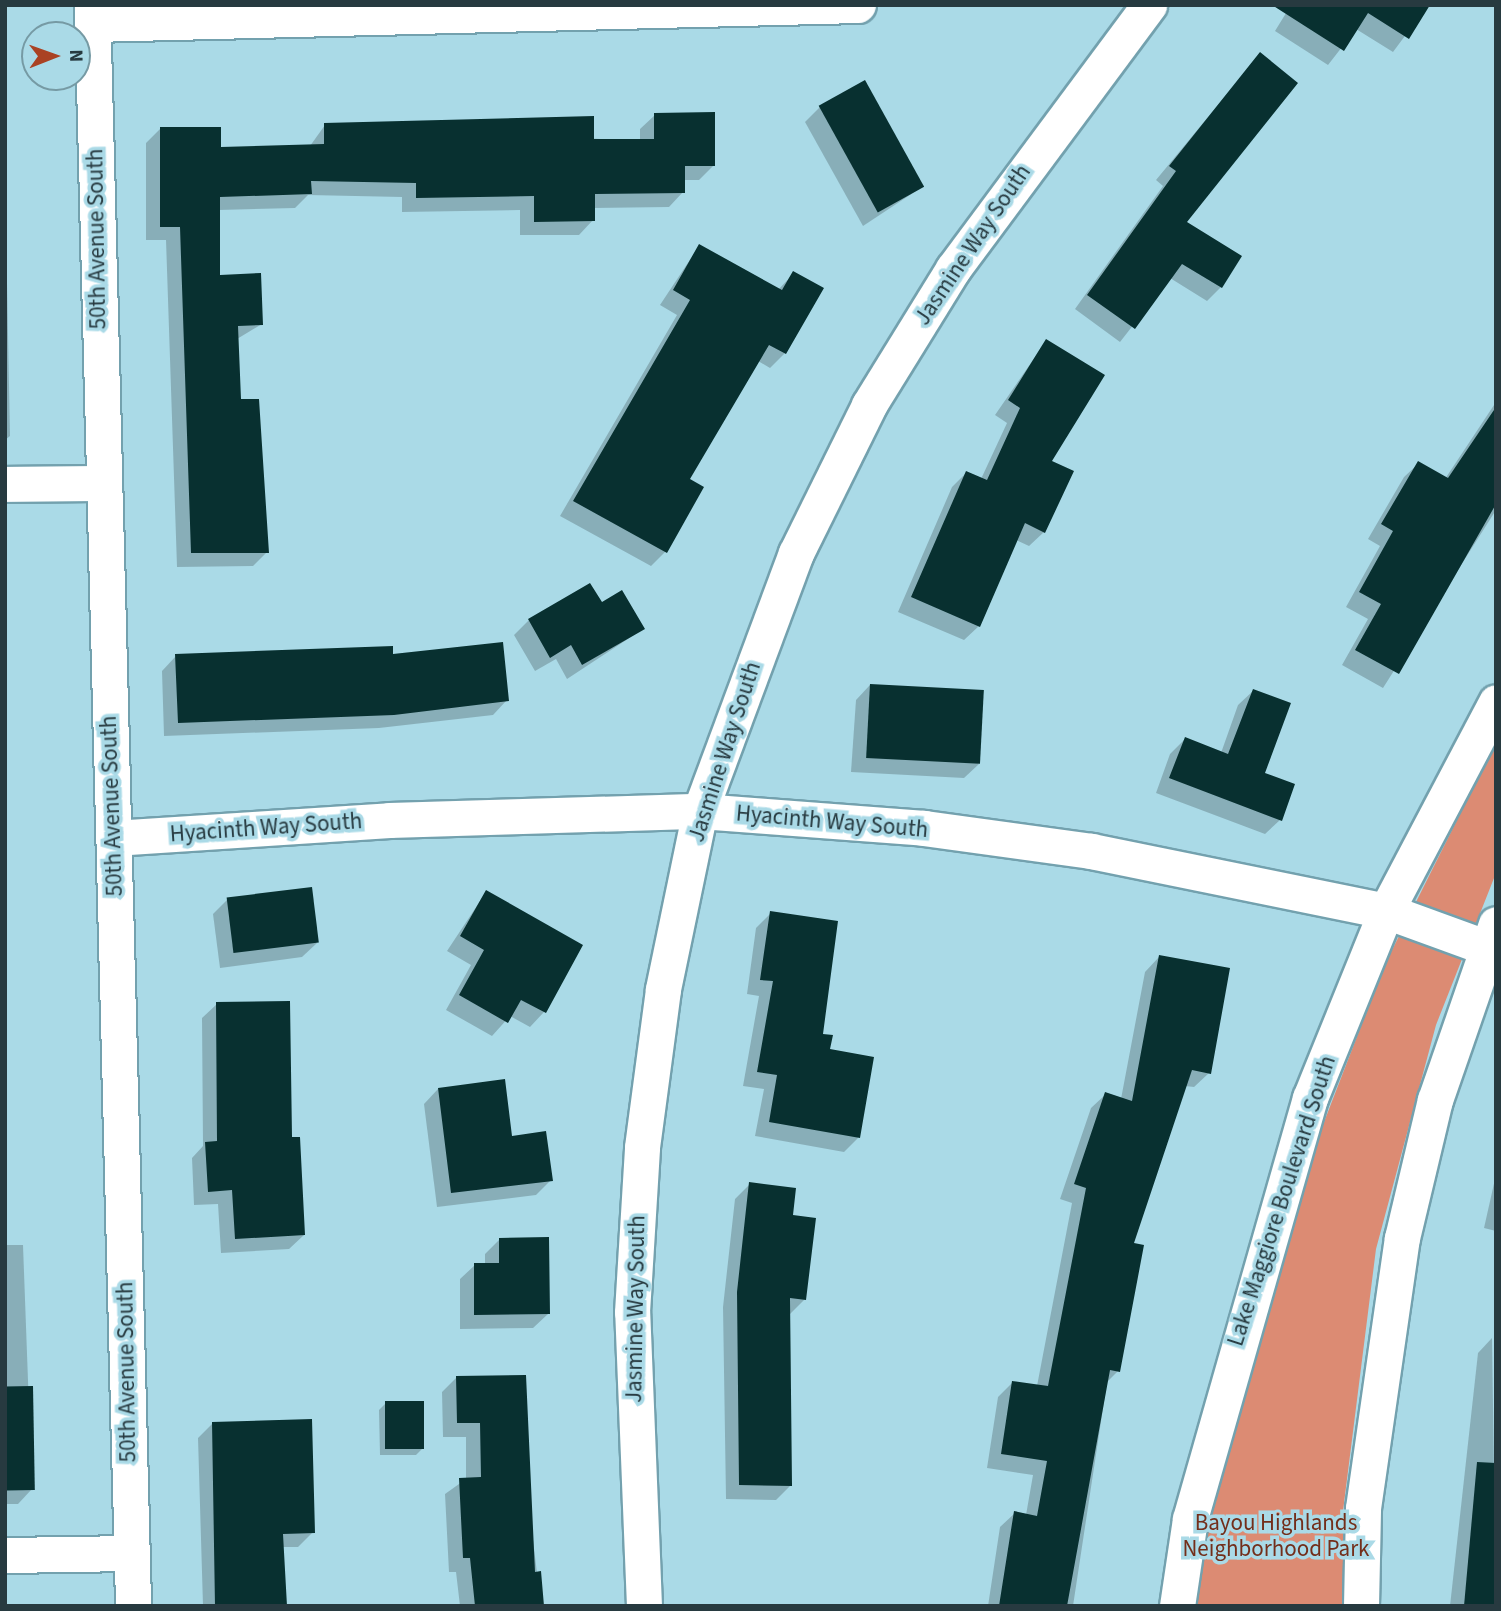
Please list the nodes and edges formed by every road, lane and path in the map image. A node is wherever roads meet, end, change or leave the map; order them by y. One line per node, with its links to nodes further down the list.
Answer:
1 (859, 5): 3 (street)
2 (1149, 5): 7 (street, Jasmine Way South)
3 (92, 15): 4 (street, 50th Avenue South)
4 (104, 482): 5 (street); 8 (street, 50th Avenue South)
5 (5, 484)
6 (1496, 702): 9 (street, Lake Maggiore Boulevard South)
7 (700, 811): 8 (street, Hyacinth Way South); 9 (street, Hyacinth Way South); 14 (street, Jasmine Way South)
8 (113, 838): 11 (street, 50th Avenue South)
9 (1386, 911): 10 (street, Hyacinth Way South); 15 (street, Lake Maggiore Boulevard South)
10 (1492, 941): 16 (street)
11 (132, 1553): 12 (street); 13 (street, 50th Avenue South)
12 (5, 1555)
13 (133, 1606)
14 (644, 1606)
15 (1177, 1606)
16 (1361, 1606)

